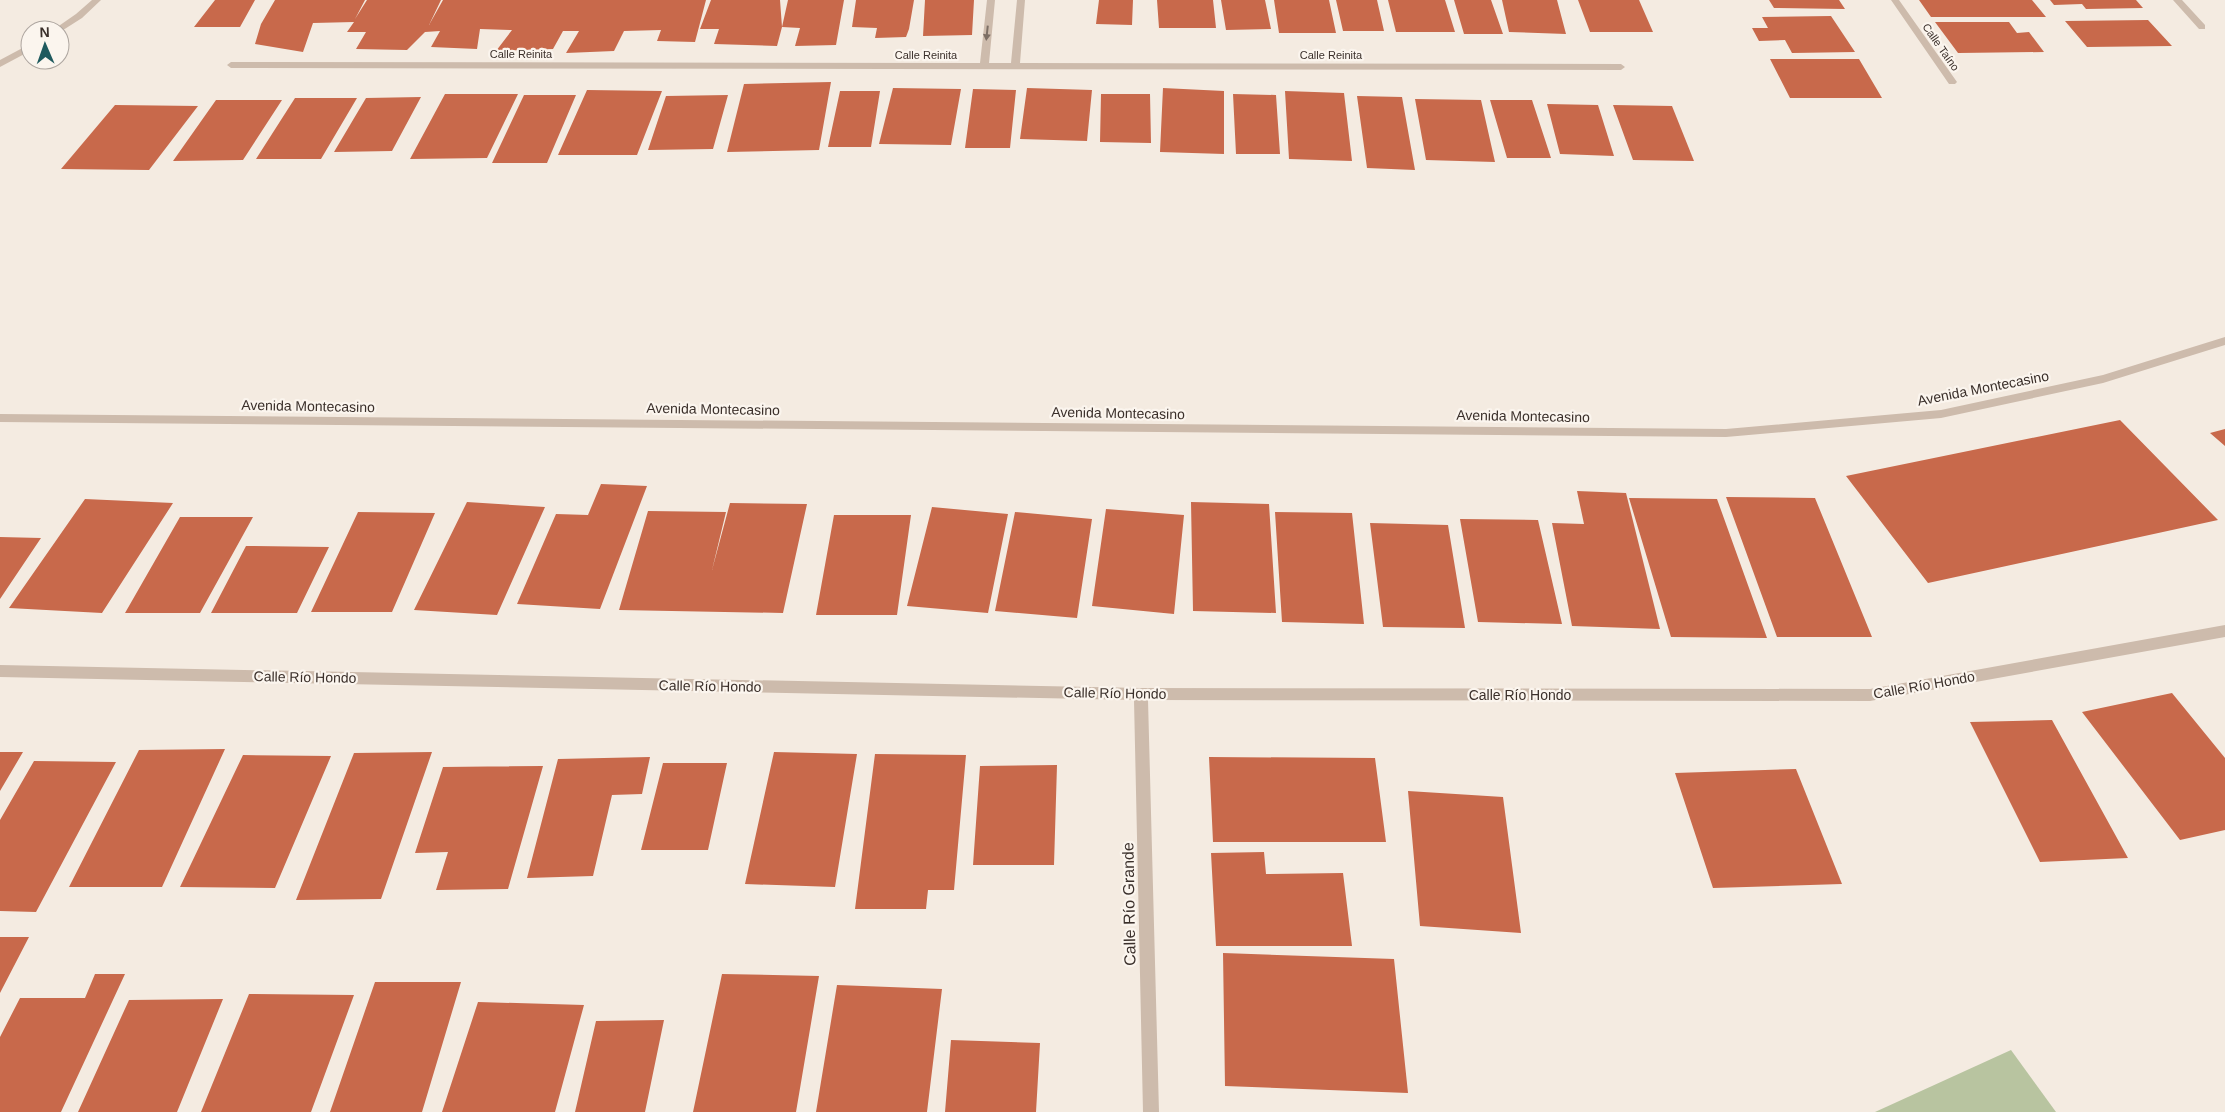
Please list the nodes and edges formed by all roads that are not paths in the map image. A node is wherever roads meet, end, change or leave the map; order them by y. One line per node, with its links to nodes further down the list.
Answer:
1 (97, 0): 6 (street)
2 (991, 0): 11 (street, one-way to 11)
3 (1021, 0): 12 (street)
4 (1895, 0): 14 (street, Calle Taíno)
5 (2177, 0): 7 (street)
6 (70, 22)
7 (2202, 27)
8 (20, 53): 9 (street)
9 (0, 64)
10 (231, 65): 11 (street, Calle Reinita)
11 (984, 66): 12 (street, Calle Reinita)
12 (1015, 66): 13 (street, Calle Reinita)
13 (1621, 67)
14 (1952, 82)
15 (2225, 340): 16 (street, Avenida Montecasino)
16 (0, 418)
17 (2225, 630): 19 (street, Calle Río Hondo)
18 (0, 671): 19 (street, Calle Río Hondo)
19 (1141, 694): 20 (street, Calle Río Grande)
20 (1151, 1112)

